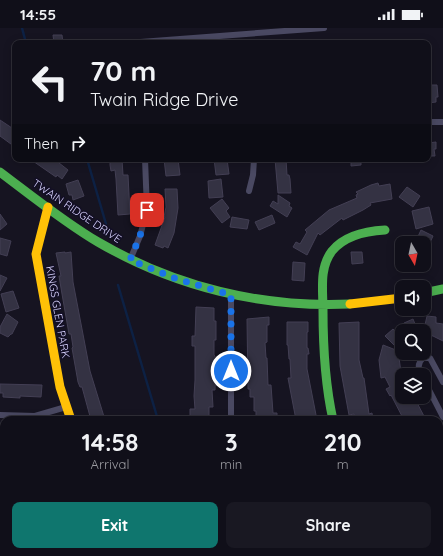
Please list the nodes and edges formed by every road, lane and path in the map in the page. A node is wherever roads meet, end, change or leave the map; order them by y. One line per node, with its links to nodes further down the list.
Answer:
1 (324, 28): 2 (street)
2 (166, 40)
3 (431, 122): 4 (street)
4 (443, 122)
5 (145, 162): 11 (street)
6 (254, 162): 8 (street)
7 (0, 172): 9 (street, TWAIN RIDGE DRIVE)
8 (248, 191)
9 (48, 207): 11 (street, TWAIN RIDGE DRIVE); 20 (street, KINGS GLEN PARK)
10 (385, 230): 16 (street)
11 (130, 260): 14 (street, TWAIN RIDGE DRIVE)
12 (443, 289): 13 (street)
13 (431, 292)
14 (231, 295): 16 (street, TWAIN RIDGE DRIVE); 22 (street)
15 (395, 299): 16 (street, TWAIN RIDGE DRIVE)
16 (322, 305): 24 (street)
17 (418, 368): 18 (street)
18 (443, 382)
19 (431, 394): 25 (street)
20 (66, 407): 21 (street); 23 (street, KINGS GLEN PARK)
21 (0, 415)
22 (231, 415)
23 (69, 416)
24 (332, 416)
25 (442, 416)

